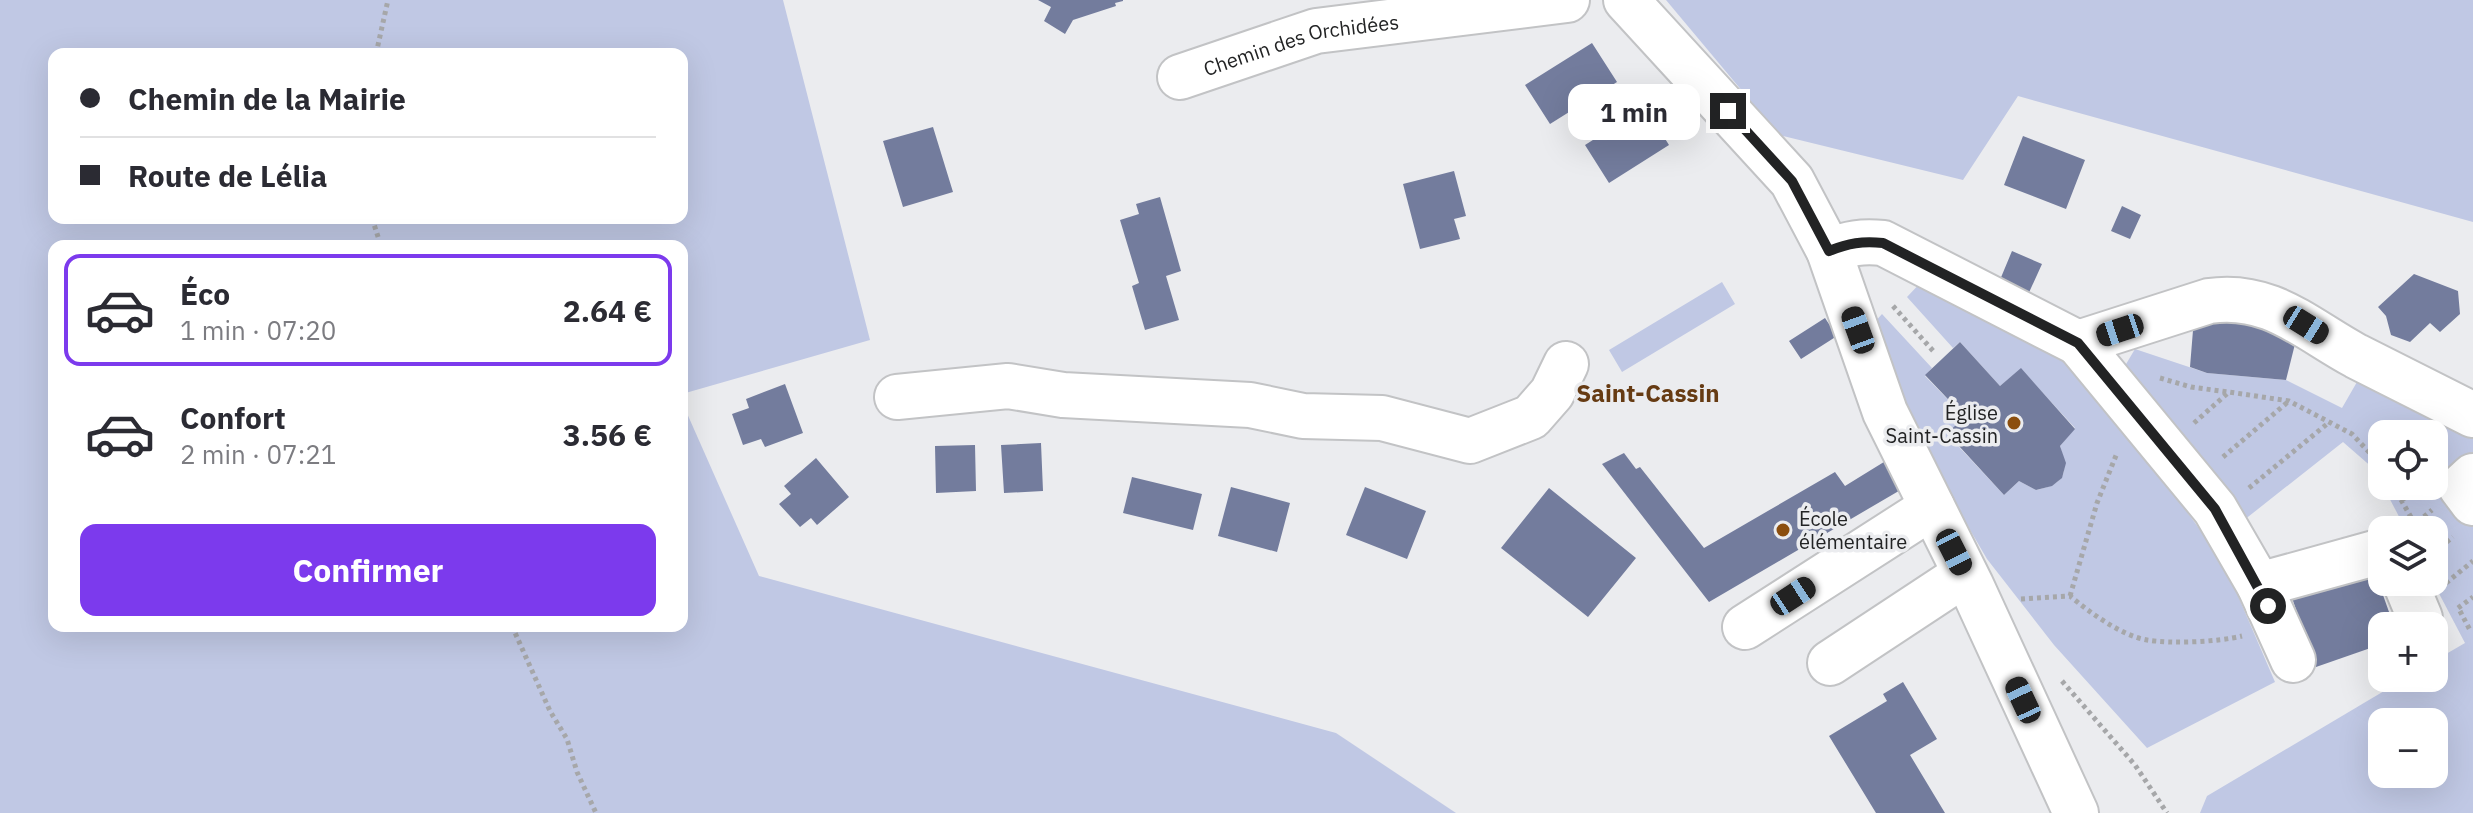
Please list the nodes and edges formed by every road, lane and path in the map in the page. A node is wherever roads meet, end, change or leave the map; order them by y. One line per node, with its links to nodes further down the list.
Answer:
1 (388, 0): 4 (path)
2 (1567, 0): 5 (street, Chemin des Orchidées)
3 (1626, 0): 6 (street)
4 (377, 48)
5 (1180, 77)
6 (1829, 251): 7 (street); 23 (street)
7 (2078, 343): 13 (street); 14 (street)
8 (1566, 364): 11 (street)
9 (2150, 375): 10 (path)
10 (2229, 392): 12 (path); 16 (path)
11 (897, 397)
12 (2289, 401): 15 (path); 18 (path)
13 (2473, 415)
14 (2144, 423): 27 (street); 29 (path)
15 (2328, 423): 17 (path); 20 (path)
16 (2188, 428)
17 (2368, 450)
18 (2217, 463)
19 (2473, 476): 22 (street)
20 (2243, 493)
21 (2402, 500): 24 (path)
22 (2473, 503)
23 (1932, 507): 28 (street); 32 (street)
24 (2411, 516)
25 (2368, 555): 27 (street)
26 (2473, 561): 31 (path)
27 (2259, 585): 34 (street)
28 (1975, 586): 29 (path); 35 (street); 37 (street)
29 (2070, 596): 34 (path)
30 (2473, 597): 31 (path)
31 (2432, 598)
32 (1745, 627)
33 (515, 632): 38 (path)
34 (2285, 643)
35 (1830, 663)
36 (2057, 675): 41 (path)
37 (2055, 768): 39 (street); 40 (street)
38 (596, 813)
39 (2041, 813)
40 (2076, 813)
41 (2167, 813)

